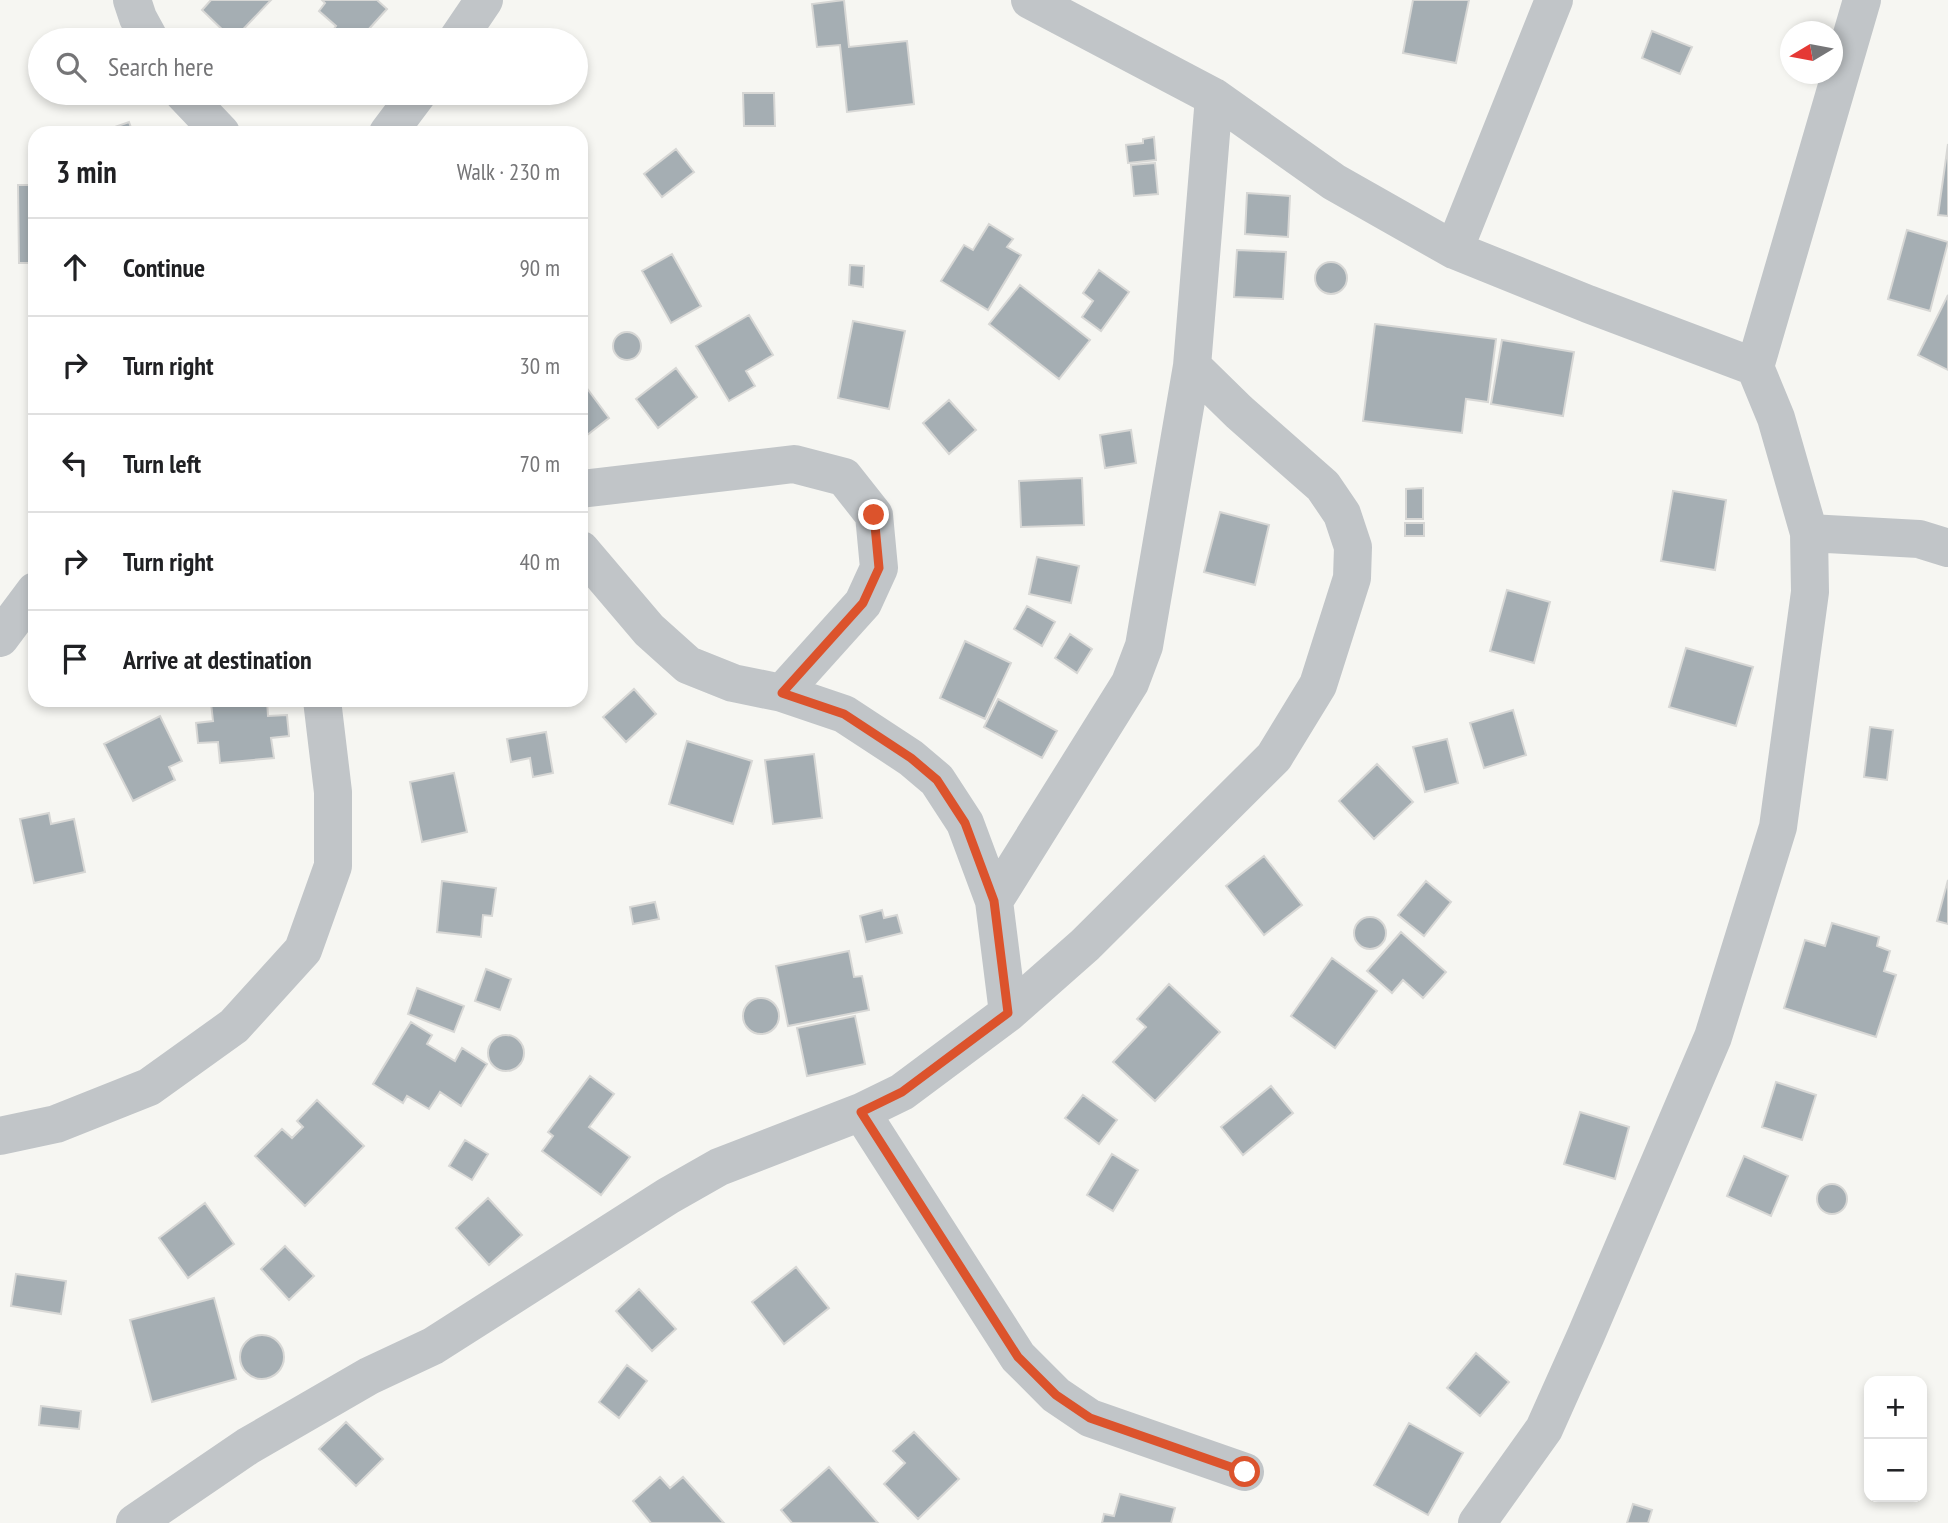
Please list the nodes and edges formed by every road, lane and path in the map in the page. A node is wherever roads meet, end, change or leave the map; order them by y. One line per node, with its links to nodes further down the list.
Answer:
1 (132, 0): 6 (street)
2 (484, 0): 7 (street)
3 (1030, 0): 8 (street)
4 (1554, 0): 13 (street)
5 (1862, 0): 15 (street)
6 (143, 28)
7 (465, 28)
8 (1214, 97): 13 (street); 14 (street)
9 (194, 105): 11 (street)
10 (409, 105): 12 (street)
11 (214, 126)
12 (393, 126)
13 (1454, 250): 15 (street)
14 (1192, 366): 24 (street); 25 (street)
15 (1755, 367): 17 (street)
16 (588, 488): 22 (street)
17 (1809, 533): 18 (street); 30 (street)
18 (1948, 548)
19 (588, 558): 22 (street)
20 (28, 600): 21 (street)
21 (0, 638)
22 (782, 693): 24 (street)
23 (323, 707): 27 (street)
24 (994, 901): 25 (street)
25 (1008, 1013): 26 (street)
26 (861, 1112): 28 (street); 29 (street)
27 (0, 1136)
28 (1245, 1472)
29 (135, 1523)
30 (1477, 1523)

